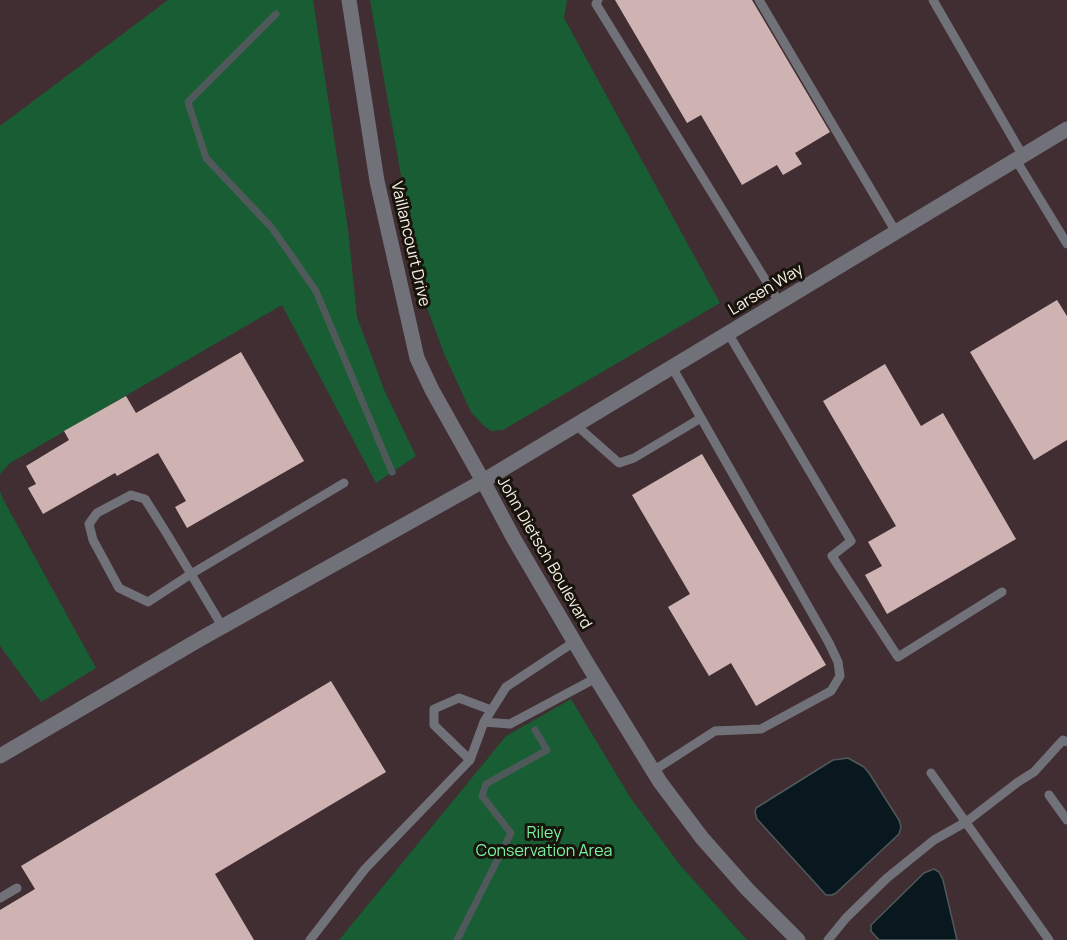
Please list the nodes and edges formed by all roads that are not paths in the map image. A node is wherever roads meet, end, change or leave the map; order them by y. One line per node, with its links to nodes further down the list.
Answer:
1 (349, 0): 14 (street, Vaillancourt Drive)
2 (598, 0): 9 (lane)
3 (759, 0): 7 (lane)
4 (933, 0): 6 (lane)
5 (1067, 129): 6 (street, Larsen Way)
6 (1020, 158): 7 (street, Larsen Way); 8 (lane)
7 (896, 232): 9 (street, Larsen Way)
8 (1067, 244)
9 (779, 302): 10 (street, Larsen Way)
10 (728, 333): 11 (street, Larsen Way); 17 (lane)
11 (672, 367): 12 (lane); 13 (street, Larsen Way)
12 (701, 418): 13 (lane); 26 (lane)
13 (576, 425): 14 (street, Larsen Way)
14 (483, 481): 18 (street, John Dietsch Boulevard); 19 (street, John Dietsch Boulevard)
15 (344, 483): 16 (lane)
16 (191, 574): 16 (lane); 18 (lane)
17 (1002, 592)
18 (222, 627): 24 (street, John Dietsch Boulevard)
19 (574, 642): 20 (street, John Dietsch Boulevard); 21 (lane)
20 (596, 678): 22 (lane); 26 (street, John Dietsch Boulevard)
21 (491, 710): 22 (lane); 25 (lane)
22 (484, 722): 25 (lane)
23 (1066, 739): 30 (lane)
24 (0, 756)
25 (470, 760): 33 (lane)
26 (653, 771): 34 (street, John Dietsch Boulevard)
27 (931, 773): 30 (lane)
28 (1049, 795): 29 (lane)
29 (1067, 820)
30 (966, 822): 35 (lane); 36 (lane)
31 (17, 888): 32 (lane)
32 (0, 898)
33 (310, 940)
34 (798, 940)
35 (828, 940)
36 (1049, 940)

